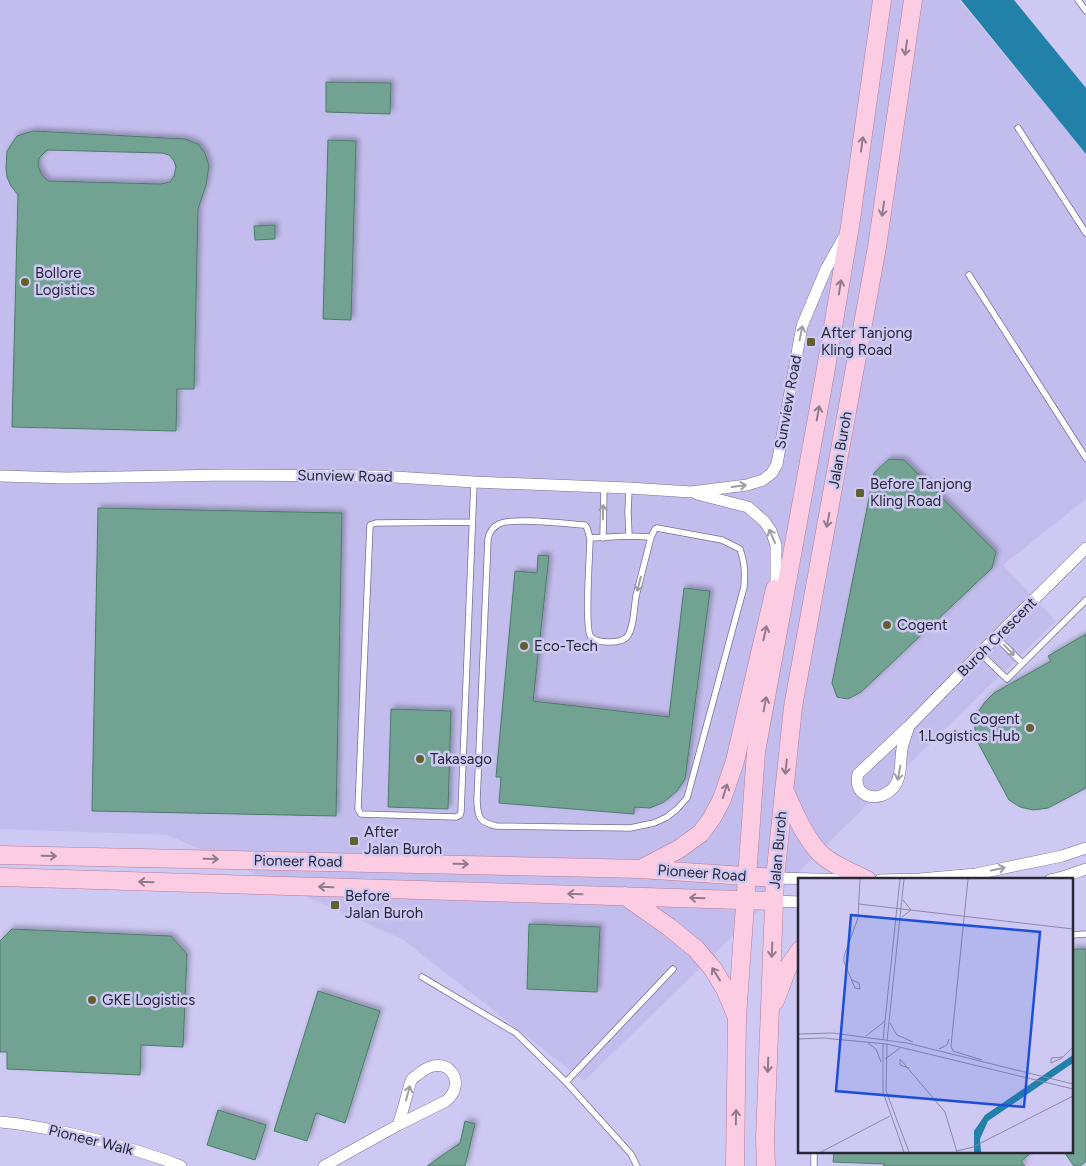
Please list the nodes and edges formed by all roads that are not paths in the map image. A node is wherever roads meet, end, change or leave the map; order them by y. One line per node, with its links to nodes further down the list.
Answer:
1 (882, 0): 6 (main road, Jalan Buroh, one-way to 1)
2 (913, 0): 28 (main road, Jalan Buroh, one-way to 28)
3 (1078, 0): 4 (lane)
4 (1086, 11)
5 (1018, 128): 7 (lane)
6 (850, 226): 14 (street, Sunview Road, one-way to 6); 15 (main road, Jalan Buroh, one-way to 6)
7 (1086, 233)
8 (969, 275): 9 (lane)
9 (1086, 458)
10 (0, 476): 11 (street, Sunview Road)
11 (474, 482): 12 (street, Sunview Road); 16 (lane)
12 (604, 487): 13 (street, Sunview Road); 20 (lane, one-way to 12)
13 (630, 488): 14 (street, Sunview Road); 17 (lane)
14 (691, 492): 22 (street, Sunview Road, one-way to 14)
15 (803, 498): 22 (main road); 33 (main road, Jalan Buroh, one-way to 15)
16 (472, 522): 16 (lane)
17 (629, 536): 18 (lane); 20 (lane)
18 (651, 537): 19 (lane, one-way to 19); 19 (lane)
19 (590, 538): 20 (lane)
20 (603, 538)
21 (1086, 548): 24 (street, Buroh Crescent)
22 (776, 583): 31 (main road, one-way to 22)
23 (1086, 600): 26 (lane)
24 (996, 637): 25 (street, Buroh Crescent); 26 (lane, one-way to 26)
25 (980, 653): 26 (lane); 27 (street, Buroh Crescent)
26 (1023, 663)
27 (909, 726): 27 (street, Buroh Crescent, one-way to 27)
28 (784, 789): 35 (main road, Jalan Buroh); 36 (main road)
29 (1086, 848): 37 (street, one-way to 29)
30 (0, 855): 31 (main road, Pioneer Road, one-way to 31)
31 (640, 869): 33 (main road, Pioneer Road)
32 (1086, 869): 38 (street)
33 (747, 876): 35 (main road, Pioneer Road); 41 (main road, Jalan Buroh)
34 (0, 877): 40 (main road, Pioneer Road, one-way to 34)
35 (775, 878): 39 (street); 42 (main road, Jalan Buroh)
36 (863, 878)
37 (931, 878)
38 (1057, 878)
39 (798, 879)
40 (624, 896): 41 (main road, Pioneer Road, one-way to 40); 48 (main road, one-way to 40)
41 (746, 900): 42 (main road, Pioneer Road); 48 (main road, Pioneer Road)
42 (774, 901): 43 (street); 47 (main road, one-way to 47)
43 (798, 902)
44 (798, 953): 47 (main road)
45 (673, 969): 49 (lane)
46 (422, 977): 49 (lane)
47 (770, 1016): 56 (main road, one-way to 56)
48 (737, 1018): 55 (main road, Pioneer Road, one-way to 48)
49 (566, 1082): 54 (lane)
50 (0, 1122): 52 (street, Pioneer Walk)
51 (398, 1125): 51 (street, one-way to 51); 53 (street)
52 (181, 1166)
53 (324, 1166)
54 (637, 1166)
55 (736, 1166)
56 (766, 1166)

